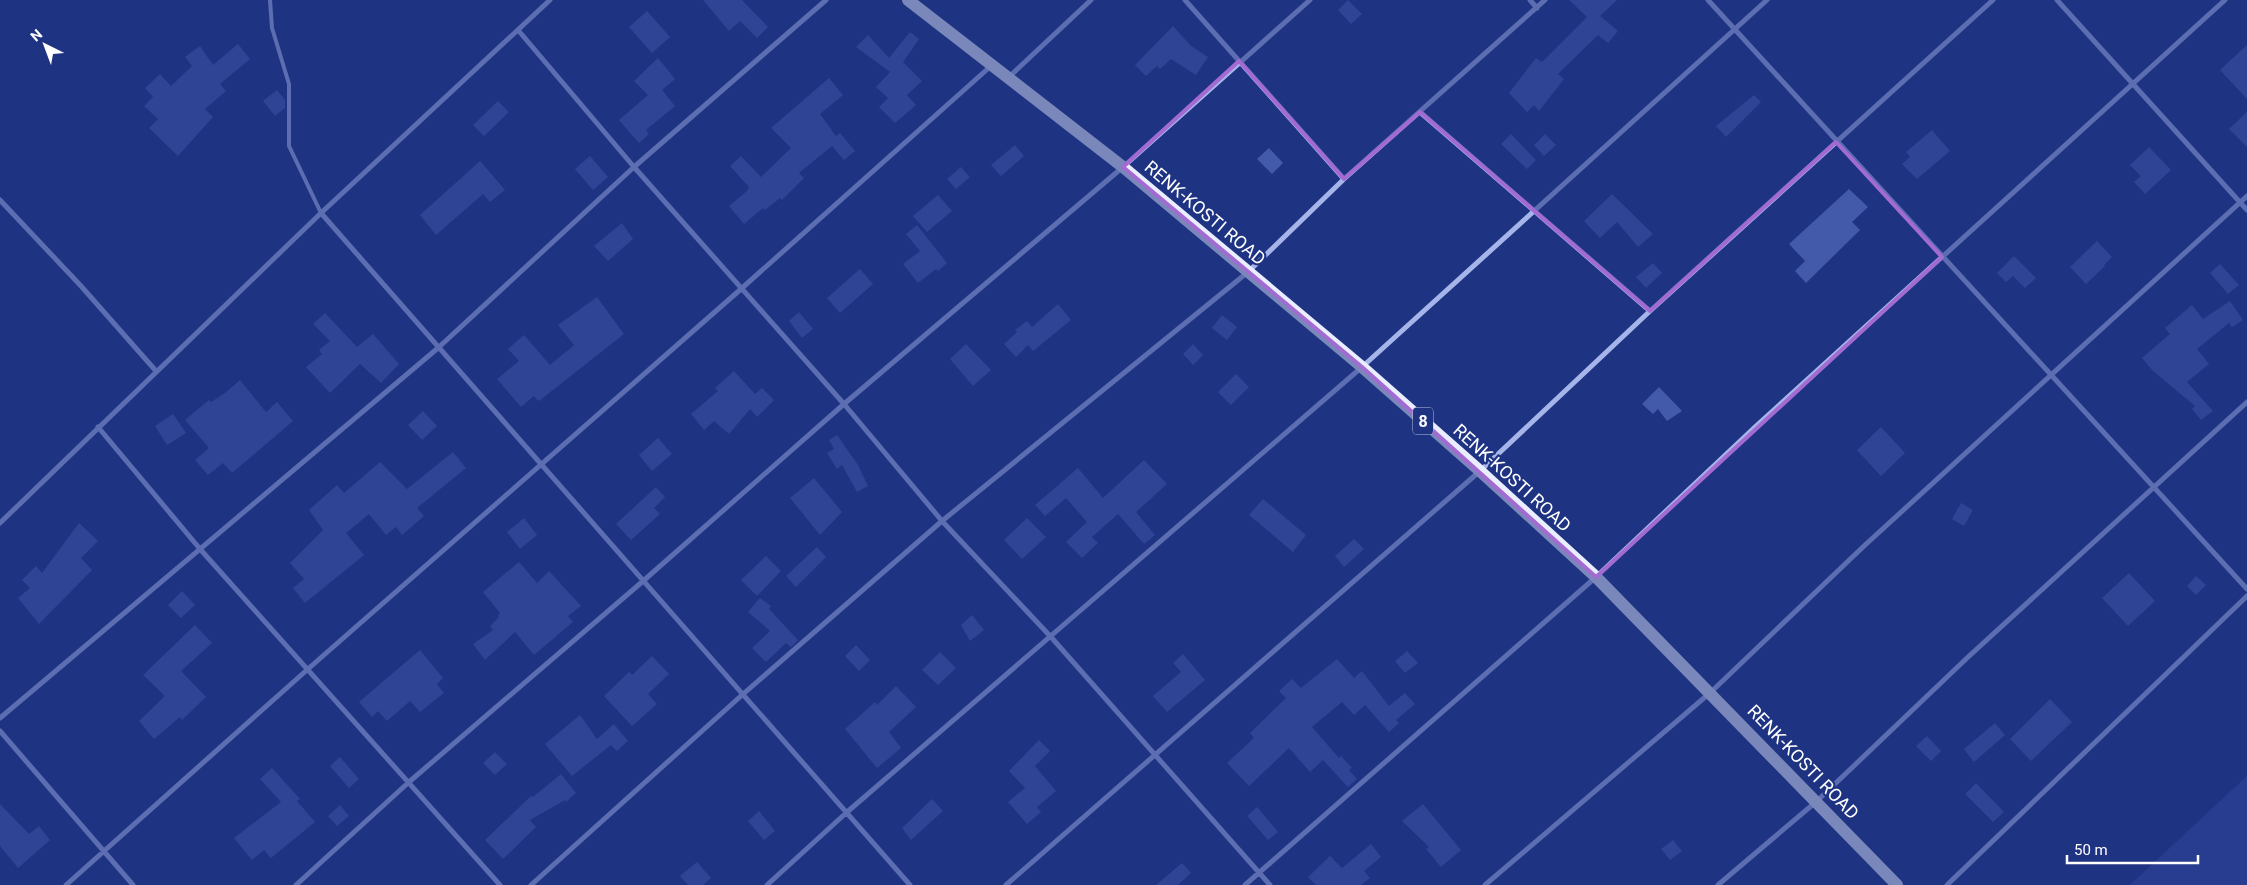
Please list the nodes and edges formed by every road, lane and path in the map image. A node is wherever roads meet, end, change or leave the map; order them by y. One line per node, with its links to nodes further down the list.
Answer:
1 (270, 0): 32 (lane)
2 (550, 0): 16 (street)
3 (826, 0): 24 (street)
4 (908, 0): 19 (main road, RENK-KOSTI ROAD / 8)
5 (1091, 0): 20 (street)
6 (1185, 0): 18 (street)
7 (1310, 0): 18 (street)
8 (1530, 0): 15 (street)
9 (1545, 0): 15 (street)
10 (1708, 0): 17 (street)
11 (1767, 0): 17 (street)
12 (1993, 0): 23 (street)
13 (2057, 0): 21 (street)
14 (2225, 0): 21 (street)
15 (1537, 8): 22 (street)
16 (518, 30): 24 (street); 32 (street)
17 (1735, 30): 23 (street); 31 (street)
18 (1239, 62): 25 (street); 26 (street)
19 (992, 64): 20 (main road, RENK-KOSTI ROAD / 8); 35 (street)
20 (1009, 77): 25 (main road, RENK-KOSTI ROAD / 8)
21 (2132, 84): 29 (street); 33 (street)
22 (1420, 112): 26 (street); 31 (street)
23 (1836, 142): 33 (street); 36 (street)
24 (634, 167): 35 (street); 37 (street)
25 (1123, 167): 34 (main road, RENK-KOSTI ROAD / 8); 42 (street)
26 (1344, 179): 34 (street)
27 (2247, 196): 29 (street)
28 (0, 200): 39 (street)
29 (2240, 202): 30 (street); 40 (street)
30 (2247, 210)
31 (1536, 212): 36 (street); 38 (street)
32 (321, 214): 37 (street); 39 (street)
33 (1942, 257): 40 (street); 50 (street)
34 (1248, 272): 38 (main road, RENK-KOSTI ROAD / 8); 47 (street)
35 (741, 290): 42 (street); 44 (street)
36 (1650, 310): 45 (street)
37 (438, 348): 44 (street); 49 (street)
38 (1362, 367): 45 (main road, RENK-KOSTI ROAD / 8); 54 (street)
39 (156, 371): 43 (street)
40 (2051, 375): 46 (street); 56 (street)
41 (2247, 402): 46 (street)
42 (844, 404): 47 (street); 51 (street)
43 (98, 427): 48 (street); 49 (street)
44 (540, 465): 51 (street); 55 (street)
45 (1480, 471): 50 (main road, RENK-KOSTI ROAD / 8); 60 (street)
46 (2154, 487): 52 (street); 62 (street)
47 (942, 521): 54 (street); 57 (street)
48 (0, 524)
49 (200, 549): 55 (street); 58 (street)
50 (1596, 577): 56 (main road, RENK-KOSTI ROAD / 8); 65 (street)
51 (642, 582): 57 (street); 61 (street)
52 (2247, 589)
53 (2247, 596): 79 (street)
54 (1051, 637): 60 (street); 63 (street)
55 (308, 669): 61 (street); 64 (street)
56 (1711, 692): 62 (main road, RENK-KOSTI ROAD / 8); 76 (street)
57 (742, 696): 63 (street); 70 (street)
58 (0, 718)
59 (0, 731): 64 (street)
60 (1154, 754): 65 (street); 73 (street)
61 (409, 782): 68 (street); 69 (street)
62 (1817, 801): 77 (street); 78 (main road, RENK-KOSTI ROAD / 8)
63 (846, 813): 71 (street); 72 (street)
64 (104, 852): 66 (street); 67 (street)
65 (1259, 873): 74 (street); 75 (street)
66 (66, 885)
67 (132, 885)
68 (296, 885)
69 (500, 885)
70 (532, 885)
71 (767, 885)
72 (910, 885)
73 (1006, 885)
74 (1245, 885)
75 (1270, 885)
76 (1485, 885)
77 (1718, 885)
78 (1897, 885)
79 (1947, 885)

